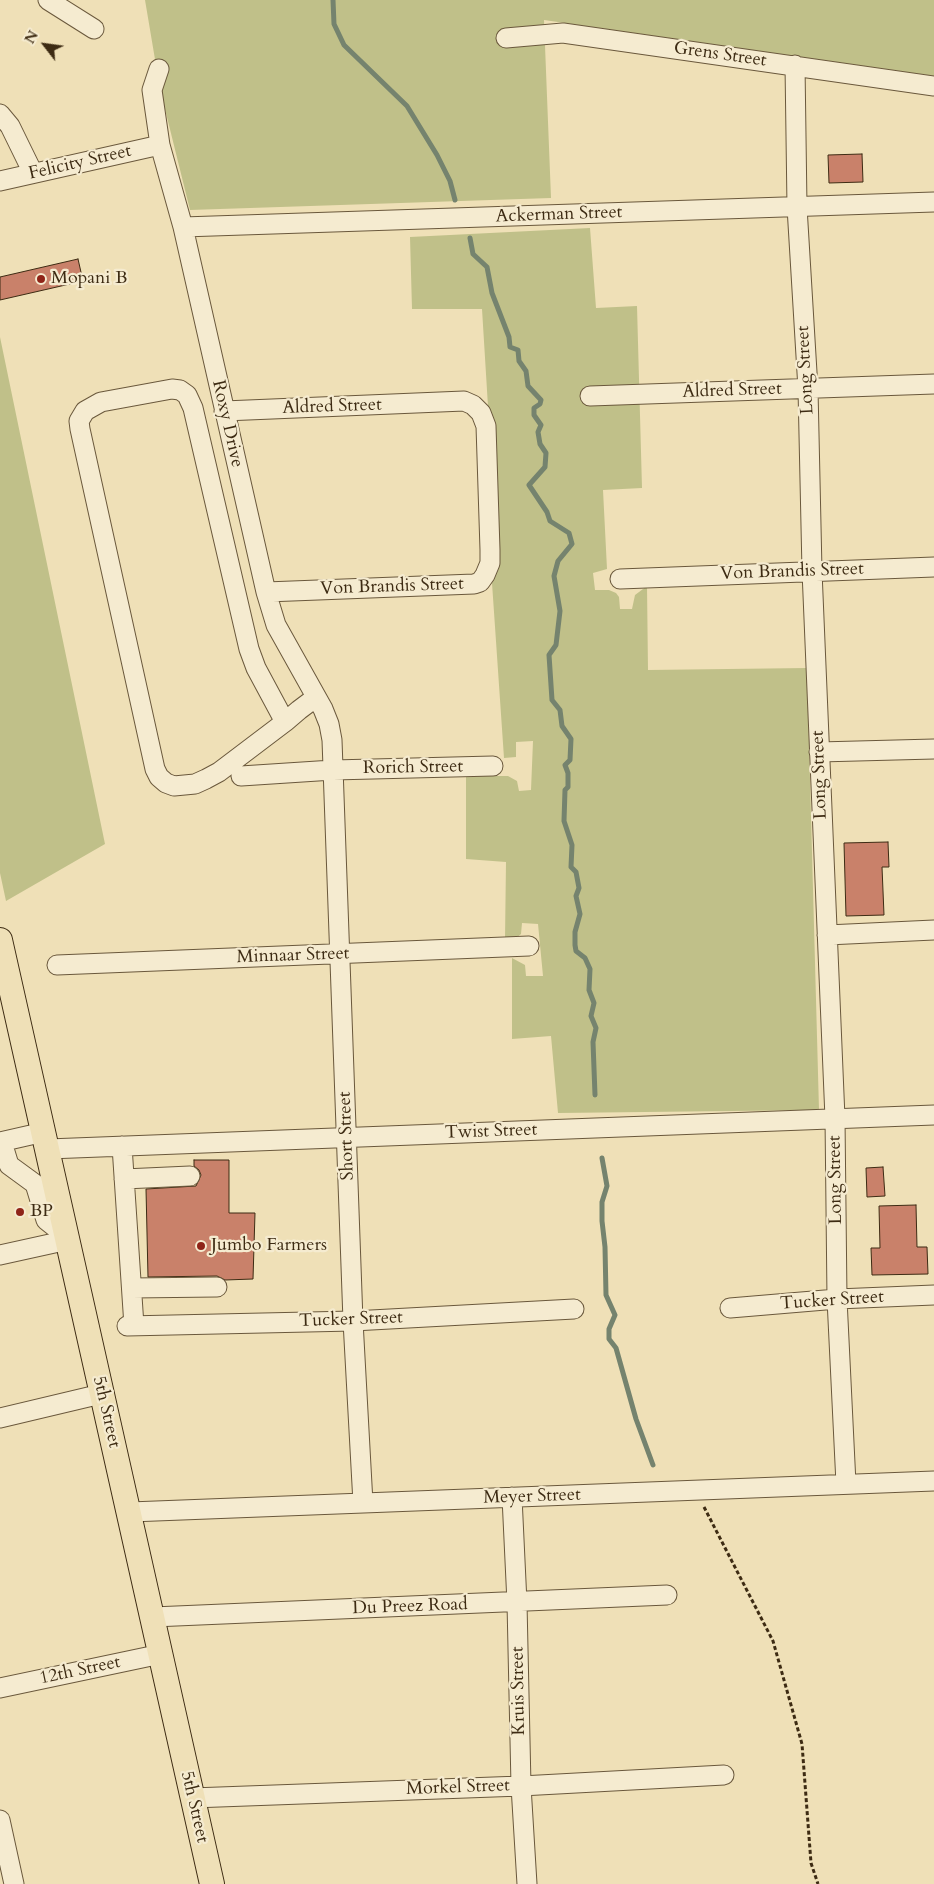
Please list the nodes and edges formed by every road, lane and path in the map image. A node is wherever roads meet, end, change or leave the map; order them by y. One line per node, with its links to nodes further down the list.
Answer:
1 (48, 0): 2 (street)
2 (94, 29)
3 (506, 38): 4 (street, Grens Street)
4 (795, 65): 6 (street, Grens Street); 12 (street, Long Street)
5 (159, 68): 8 (street, Roxy Drive)
6 (934, 86)
7 (0, 114): 9 (street)
8 (160, 145): 9 (street, Felicity Street); 13 (street, Roxy Drive)
9 (33, 173): 10 (street, Felicity Street)
10 (0, 181)
11 (934, 202): 12 (street, Ackerman Street)
12 (797, 207): 13 (street, Ackerman Street); 15 (street, Long Street)
13 (183, 227): 17 (street, Roxy Drive)
14 (934, 384): 15 (street, Aldred Street)
15 (808, 388): 16 (street, Aldred Street); 20 (street, Long Street)
16 (590, 396)
17 (224, 411): 18 (street, Aldred Street); 22 (street, Roxy Drive)
18 (486, 426): 22 (street, Von Brandis Street)
19 (934, 567): 20 (street, Von Brandis Street)
20 (812, 571): 21 (street, Von Brandis Street); 26 (street, Long Street)
21 (620, 579)
22 (266, 592): 23 (street, Roxy Drive)
23 (316, 698): 24 (street); 28 (street, Roxy Drive)
24 (285, 722): 24 (street)
25 (934, 749): 26 (street)
26 (819, 752): 31 (street, Long Street)
27 (493, 766): 28 (street, Rorich Street)
28 (333, 770): 29 (street, Rorich Street); 34 (street, Short Street)
29 (241, 776)
30 (934, 930): 31 (street)
31 (827, 935): 37 (street, Long Street)
32 (0, 940): 39 (main road, 5th Street)
33 (529, 946): 34 (street, Minnaar Street)
34 (339, 955): 35 (street, Minnaar Street); 38 (street, Short Street)
35 (57, 965)
36 (934, 1115): 37 (street, Twist Street)
37 (834, 1118): 38 (street, Twist Street); 49 (street, Long Street)
38 (347, 1138): 41 (street, Twist Street); 52 (street, Short Street)
39 (46, 1141): 40 (street, Twist Street); 41 (street, Twist Street); 44 (main road, 5th Street)
40 (1, 1142): 44 (street)
41 (122, 1146): 43 (street)
42 (190, 1176): 43 (street)
43 (124, 1179): 47 (street)
44 (66, 1235): 45 (street); 53 (main road, 5th Street)
45 (0, 1254)
46 (217, 1287): 47 (street)
47 (132, 1288): 52 (street, Tucker Street)
48 (934, 1295): 49 (street, Tucker Street)
49 (837, 1299): 50 (street, Tucker Street); 56 (street, Long Street)
50 (730, 1308)
51 (574, 1309): 52 (street, Tucker Street)
52 (353, 1321): 59 (street, Short Street)
53 (101, 1394): 54 (street); 60 (main road, 5th Street)
54 (0, 1418)
55 (934, 1481): 56 (street, Meyer Street)
56 (846, 1484): 57 (street, Meyer Street)
57 (696, 1491): 58 (street, Meyer Street); 73 (path)
58 (512, 1498): 59 (street, Meyer Street); 62 (street, Kruis Street)
59 (363, 1503): 60 (street, Meyer Street)
60 (130, 1512): 63 (main road, 5th Street)
61 (668, 1595): 62 (street, Du Preez Road)
62 (517, 1603): 63 (street, Du Preez Road); 67 (street, Kruis Street)
63 (153, 1617): 64 (main road, 5th Street)
64 (161, 1654): 65 (street, 12th Street); 68 (main road, 5th Street)
65 (0, 1688)
66 (724, 1775): 67 (street, Morkel Street)
67 (521, 1786): 68 (street, Morkel Street); 72 (street, Kruis Street)
68 (192, 1798): 71 (main road, 5th Street)
69 (0, 1820): 70 (street)
70 (14, 1884)
71 (212, 1884)
72 (527, 1884)
73 (818, 1884)

